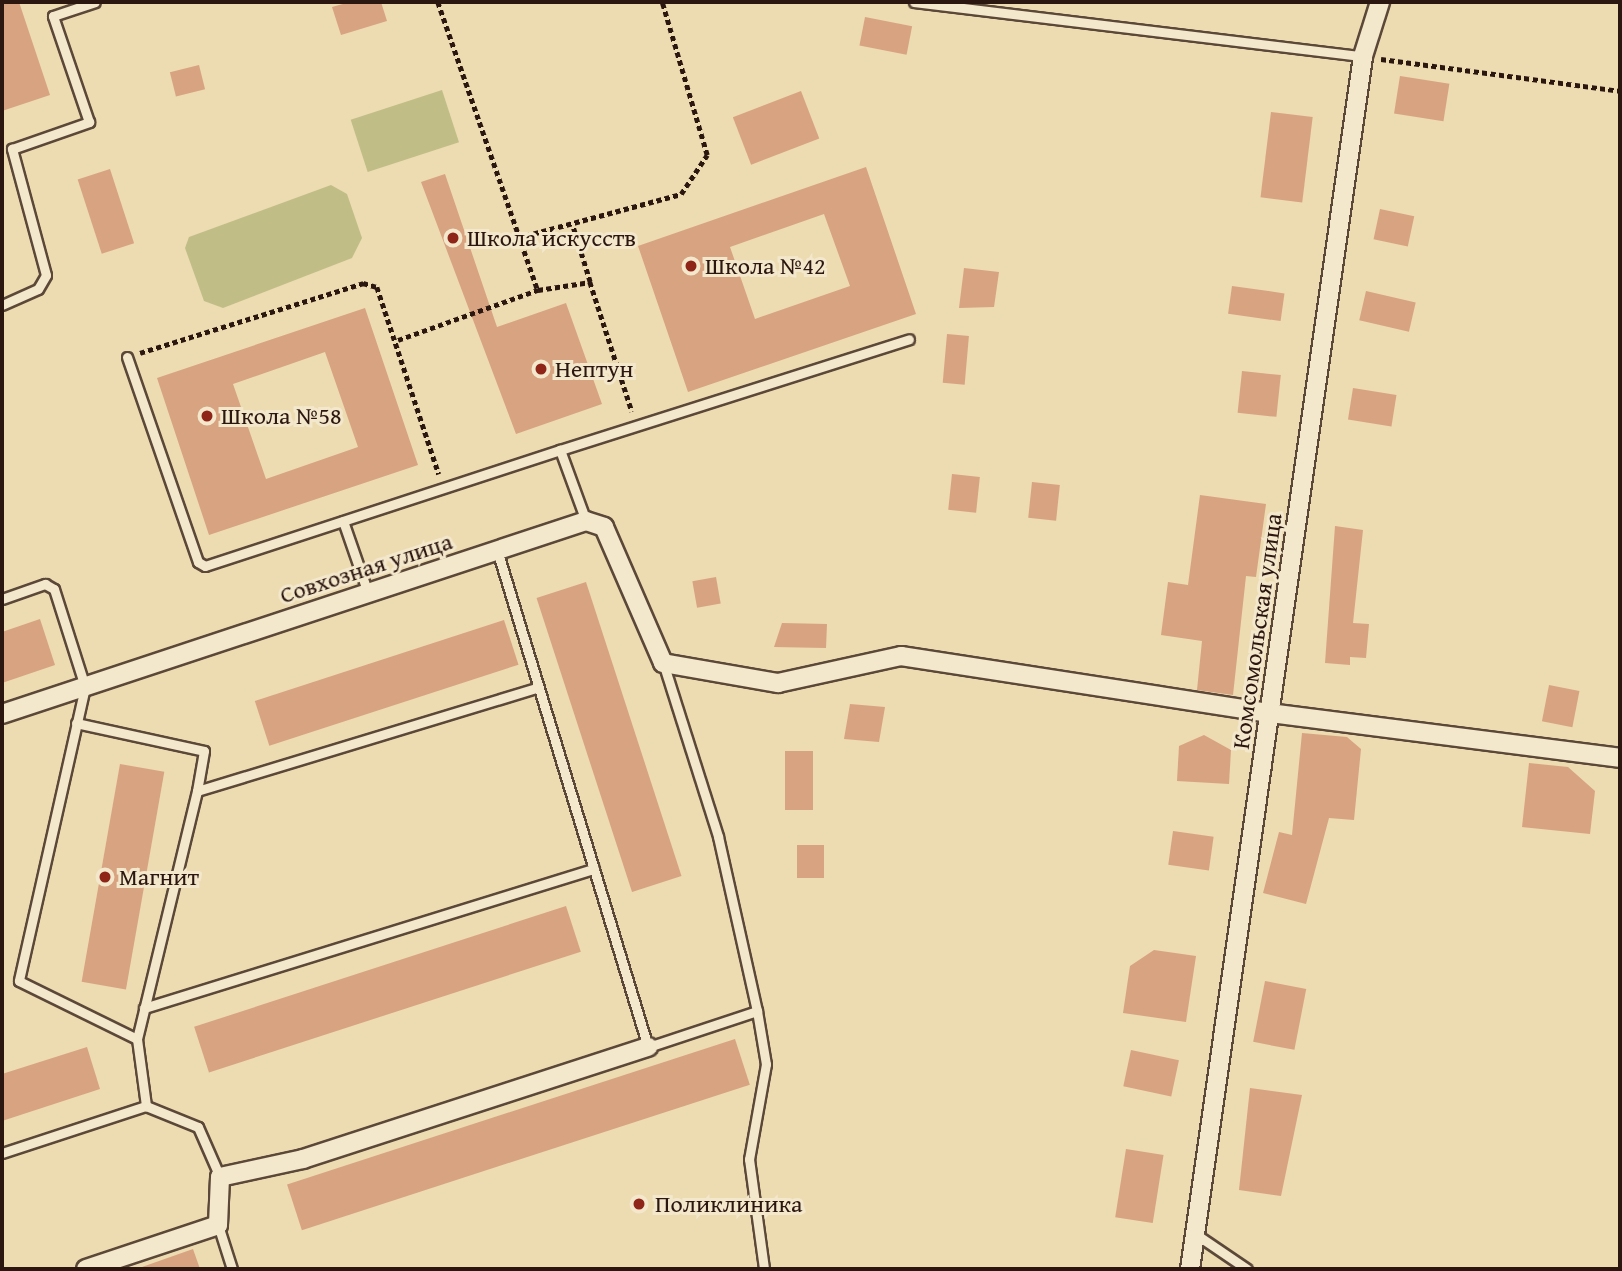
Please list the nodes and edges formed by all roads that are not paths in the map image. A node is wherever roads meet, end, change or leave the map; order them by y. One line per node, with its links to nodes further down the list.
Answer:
1 (95, 2): 5 (lane)
2 (914, 2): 4 (lane)
3 (1380, 2): 4 (street, Комсомольская улица)
4 (1363, 56): 17 (street, Комсомольская улица)
5 (2, 305)
6 (909, 339): 8 (lane)
7 (127, 357): 9 (lane)
8 (560, 450): 9 (lane); 10 (lane)
9 (343, 521): 12 (lane)
10 (586, 521): 11 (street, Совхозная улица); 14 (street)
11 (497, 550): 12 (street, Совхозная улица); 16 (lane)
12 (368, 593): 15 (street, Совхозная улица)
13 (2, 598): 15 (lane)
14 (663, 663): 17 (street); 24 (lane)
15 (85, 687): 18 (street, Совхозная улица); 19 (lane)
16 (539, 687): 21 (lane); 22 (lane)
17 (1270, 713): 20 (street); 31 (street, Комсомольская улица)
18 (2, 715)
19 (76, 723): 21 (lane); 25 (lane)
20 (1620, 758)
21 (197, 791): 23 (lane)
22 (594, 869): 23 (lane); 26 (lane)
23 (144, 1008): 25 (lane)
24 (757, 1012): 26 (lane); 34 (lane)
25 (137, 1039): 27 (lane)
26 (648, 1047): 29 (street)
27 (146, 1106): 28 (lane); 29 (lane)
28 (2, 1153)
29 (220, 1177): 30 (street)
30 (218, 1225): 32 (street); 33 (lane)
31 (1197, 1235): 35 (street, Комсомольская улица); 36 (lane)
32 (86, 1269)
33 (232, 1269)
34 (764, 1269)
35 (1190, 1269)
36 (1247, 1269)

